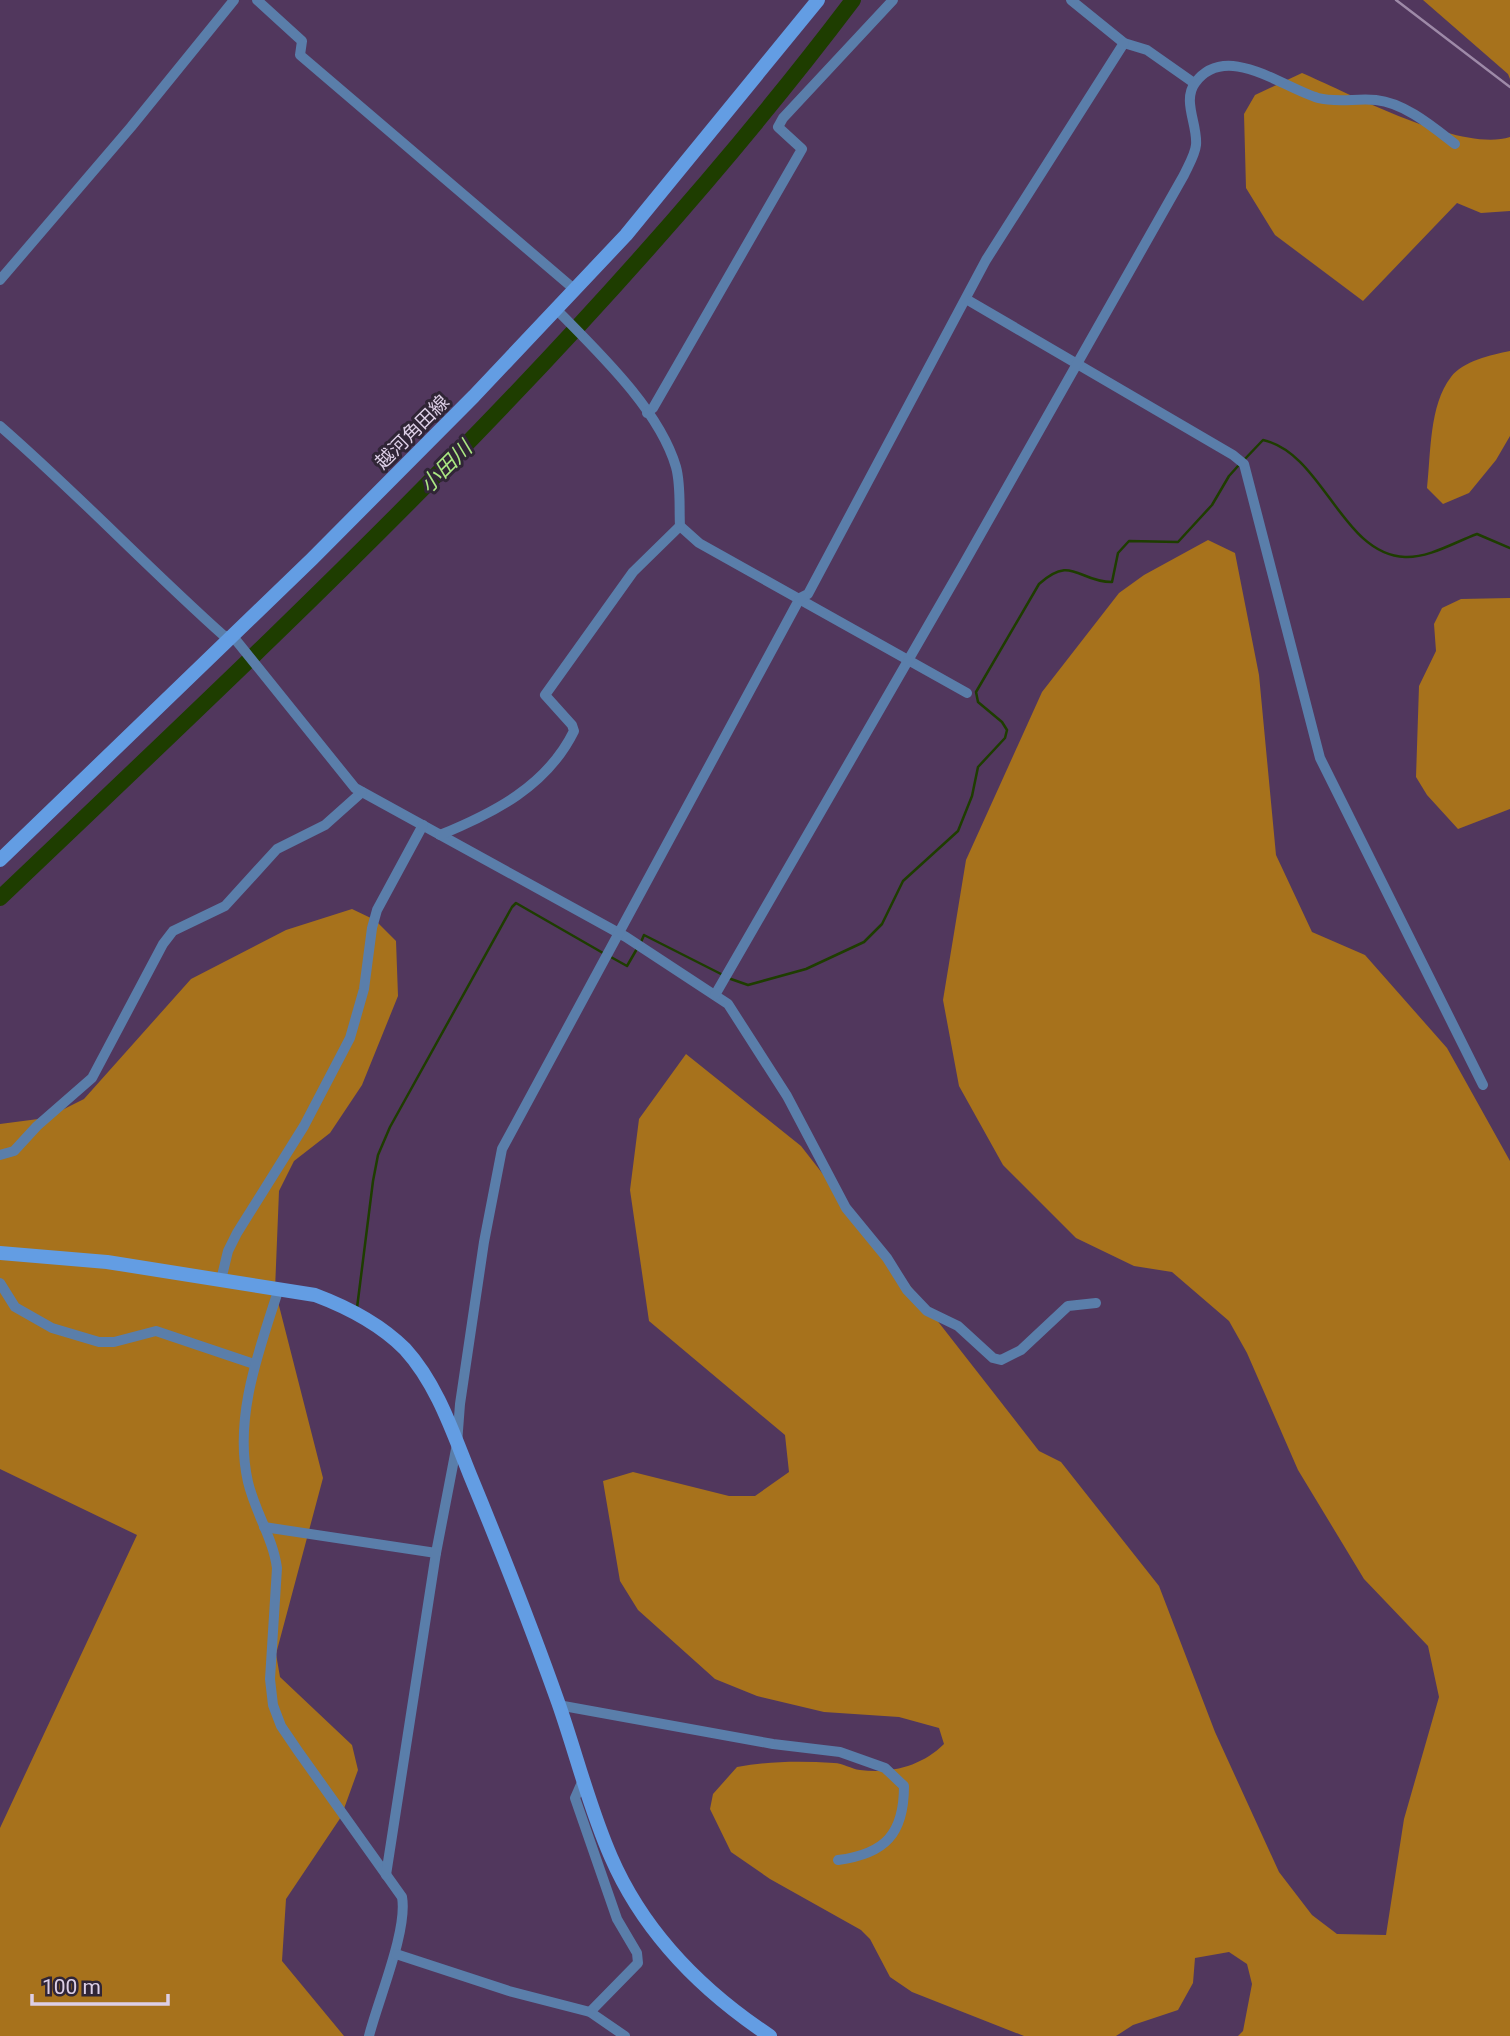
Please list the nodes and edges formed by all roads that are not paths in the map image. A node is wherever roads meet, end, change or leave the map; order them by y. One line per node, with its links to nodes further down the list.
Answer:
1 (233, 0): 9 (street)
2 (257, 0): 10 (street)
3 (893, 0): 14 (street)
4 (1071, 0): 6 (street)
5 (812, 2): 10 (street, 越河角田線)
6 (1124, 43): 7 (street); 11 (street)
7 (1194, 83): 8 (street); 13 (street)
8 (1455, 144)
9 (0, 279)
10 (574, 289): 12 (street, 越河角田線)
11 (967, 299): 13 (street); 17 (street)
12 (556, 309): 14 (street); 18 (street, 越河角田線)
13 (1076, 363): 19 (street); 27 (street)
14 (647, 413): 16 (street)
15 (0, 426): 18 (street)
16 (680, 526): 17 (street); 23 (street)
17 (800, 598): 19 (street); 25 (street)
18 (230, 638): 21 (street); 24 (street, 越河角田線)
19 (909, 659): 20 (street); 26 (street)
20 (967, 693)
21 (362, 792): 22 (street); 28 (street)
22 (423, 825): 23 (street); 30 (street)
23 (440, 835): 25 (street)
24 (0, 860)
25 (618, 934): 26 (street); 35 (street)
26 (715, 995): 33 (street)
27 (1483, 1086)
28 (0, 1155)
29 (0, 1253): 30 (street)
30 (221, 1280): 32 (street)
31 (0, 1283): 34 (street)
32 (279, 1288): 34 (street); 35 (street)
33 (1096, 1303)
34 (254, 1364): 36 (street)
35 (457, 1444): 37 (street); 38 (street)
36 (264, 1527): 37 (street); 41 (street)
37 (436, 1553): 41 (street)
38 (558, 1704): 39 (street); 40 (street)
39 (583, 1780): 43 (street); 46 (street)
40 (838, 1860)
41 (386, 1875): 42 (street)
42 (396, 1954): 43 (street); 44 (street)
43 (590, 2012): 45 (street)
44 (369, 2036)
45 (625, 2036)
46 (770, 2036)

